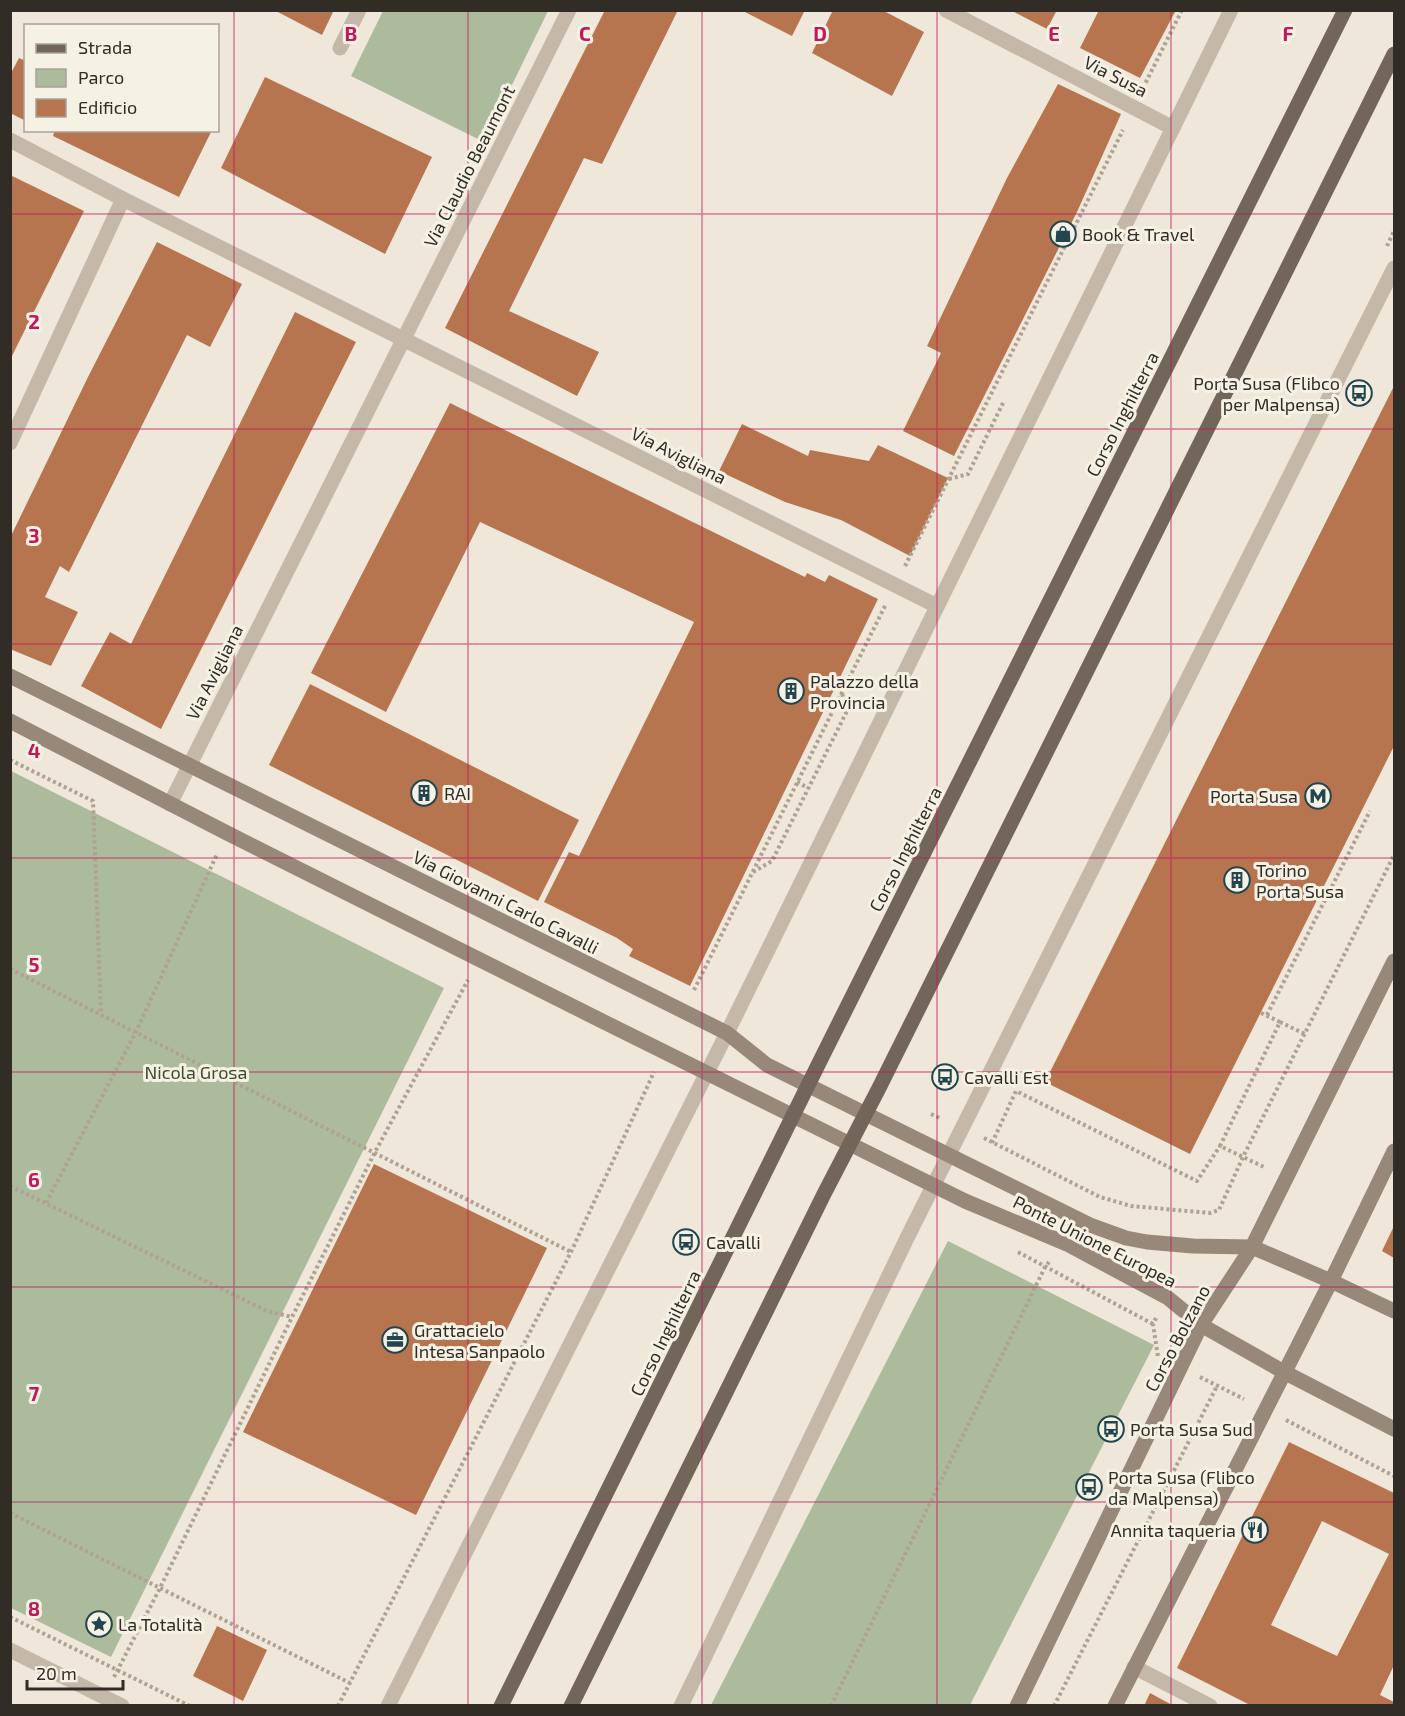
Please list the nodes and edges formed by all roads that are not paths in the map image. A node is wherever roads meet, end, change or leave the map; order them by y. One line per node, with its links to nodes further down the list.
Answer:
1 (359, 10): 6 (street)
2 (569, 10): 12 (street, Via Claudio Beaumont)
3 (946, 10): 8 (street, Via Susa)
4 (1231, 10): 8 (street)
5 (1345, 10): 22 (main road, Corso Inghilterra)
6 (340, 48)
7 (1395, 54): 23 (main road)
8 (1173, 128): 14 (street)
9 (10, 140): 10 (street, Via Avigliana)
10 (123, 199): 12 (street, Via Avigliana); 13 (street)
11 (1395, 268): 27 (street)
12 (403, 339): 14 (street, Via Avigliana); 17 (street, Via Avigliana)
13 (10, 443)
14 (937, 606): 20 (street)
15 (10, 676): 17 (street, Via Giovanni Carlo Cavalli)
16 (10, 721): 18 (street)
17 (188, 765): 18 (street); 20 (street, Via Giovanni Carlo Cavalli)
18 (170, 804): 21 (street)
19 (1395, 961): 30 (street, Corso Bolzano)
20 (727, 1033): 21 (street); 22 (street, Via Giovanni Carlo Cavalli)
21 (707, 1072): 24 (street); 39 (street)
22 (808, 1085): 23 (street, Via Giovanni Carlo Cavalli); 24 (main road, Corso Inghilterra)
23 (866, 1114): 25 (main road); 27 (street, Via Giovanni Carlo Cavalli)
24 (794, 1116): 25 (street); 40 (main road, Corso Inghilterra)
25 (850, 1143): 29 (street); 41 (main road)
26 (1395, 1150): 31 (street)
27 (949, 1154): 28 (street, Via Giovanni Carlo Cavalli); 29 (street)
28 (980, 1170): 30 (street, Ponte Unione Europea)
29 (934, 1185): 33 (street, Ponte Unione Europea); 42 (street)
30 (1252, 1247): 31 (street); 33 (street, Corso Bolzano)
31 (1331, 1281): 32 (street); 34 (street)
32 (1395, 1311)
33 (1201, 1325): 34 (street, Ponte Unione Europea); 43 (street, Corso Bolzano)
34 (1284, 1372): 35 (street, Ponte Unione Europea); 37 (street)
35 (1395, 1429)
36 (10, 1650): 38 (street)
37 (1134, 1667): 44 (street); 45 (street)
38 (123, 1706)
39 (388, 1706)
40 (501, 1706)
41 (571, 1706)
42 (681, 1706)
43 (1017, 1706)
44 (1115, 1706)
45 (1210, 1706)

